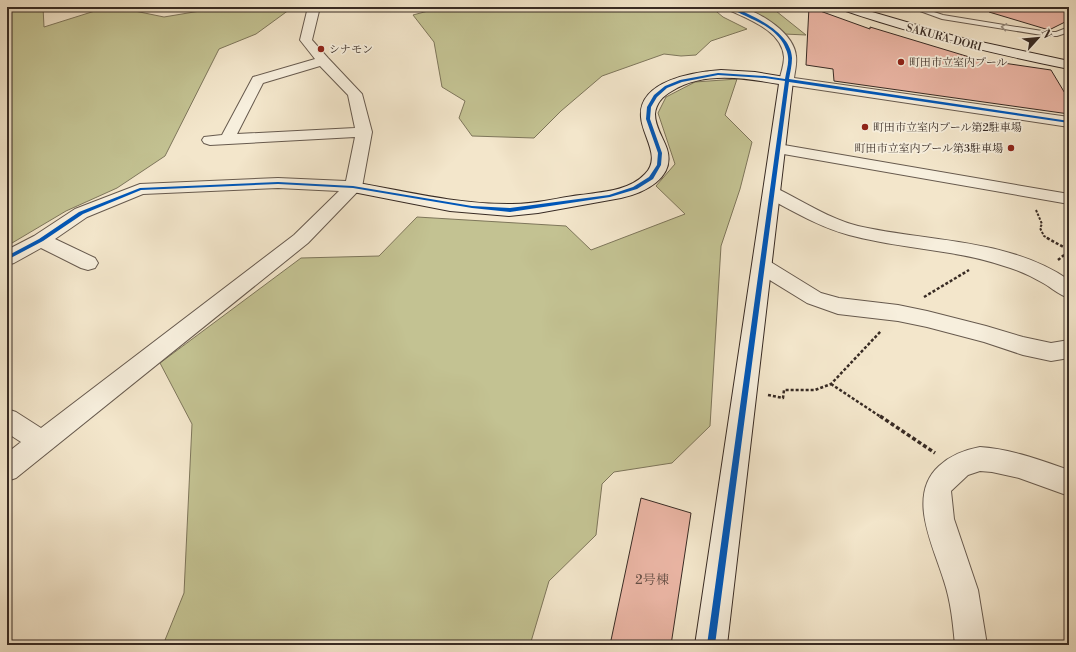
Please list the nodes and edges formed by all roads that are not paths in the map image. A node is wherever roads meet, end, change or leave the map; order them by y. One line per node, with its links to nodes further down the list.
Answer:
1 (314, 7): 6 (street)
2 (731, 7): 8 (street)
3 (844, 7): 7 (street, SAKURA-DORI)
4 (912, 7): 5 (lane, one-way to 4)
5 (1069, 29)
6 (323, 60): 10 (street); 11 (street)
7 (1069, 65)
8 (786, 81): 9 (street); 13 (street); 14 (street)
9 (1069, 122)
10 (364, 132): 11 (street); 14 (street)
11 (226, 139): 12 (street)
12 (210, 140)
13 (778, 149): 15 (street); 16 (street)
14 (352, 187): 17 (street); 24 (street)
15 (772, 193): 20 (street); 21 (street)
16 (1069, 199)
17 (41, 240): 18 (street); 19 (street)
18 (7, 258)
19 (88, 263)
20 (762, 266): 22 (street); 27 (street)
21 (1069, 291)
22 (1069, 350)
23 (7, 420): 24 (street)
24 (42, 442): 25 (street)
25 (7, 469)
26 (1069, 483): 28 (street)
27 (711, 645)
28 (971, 645)

